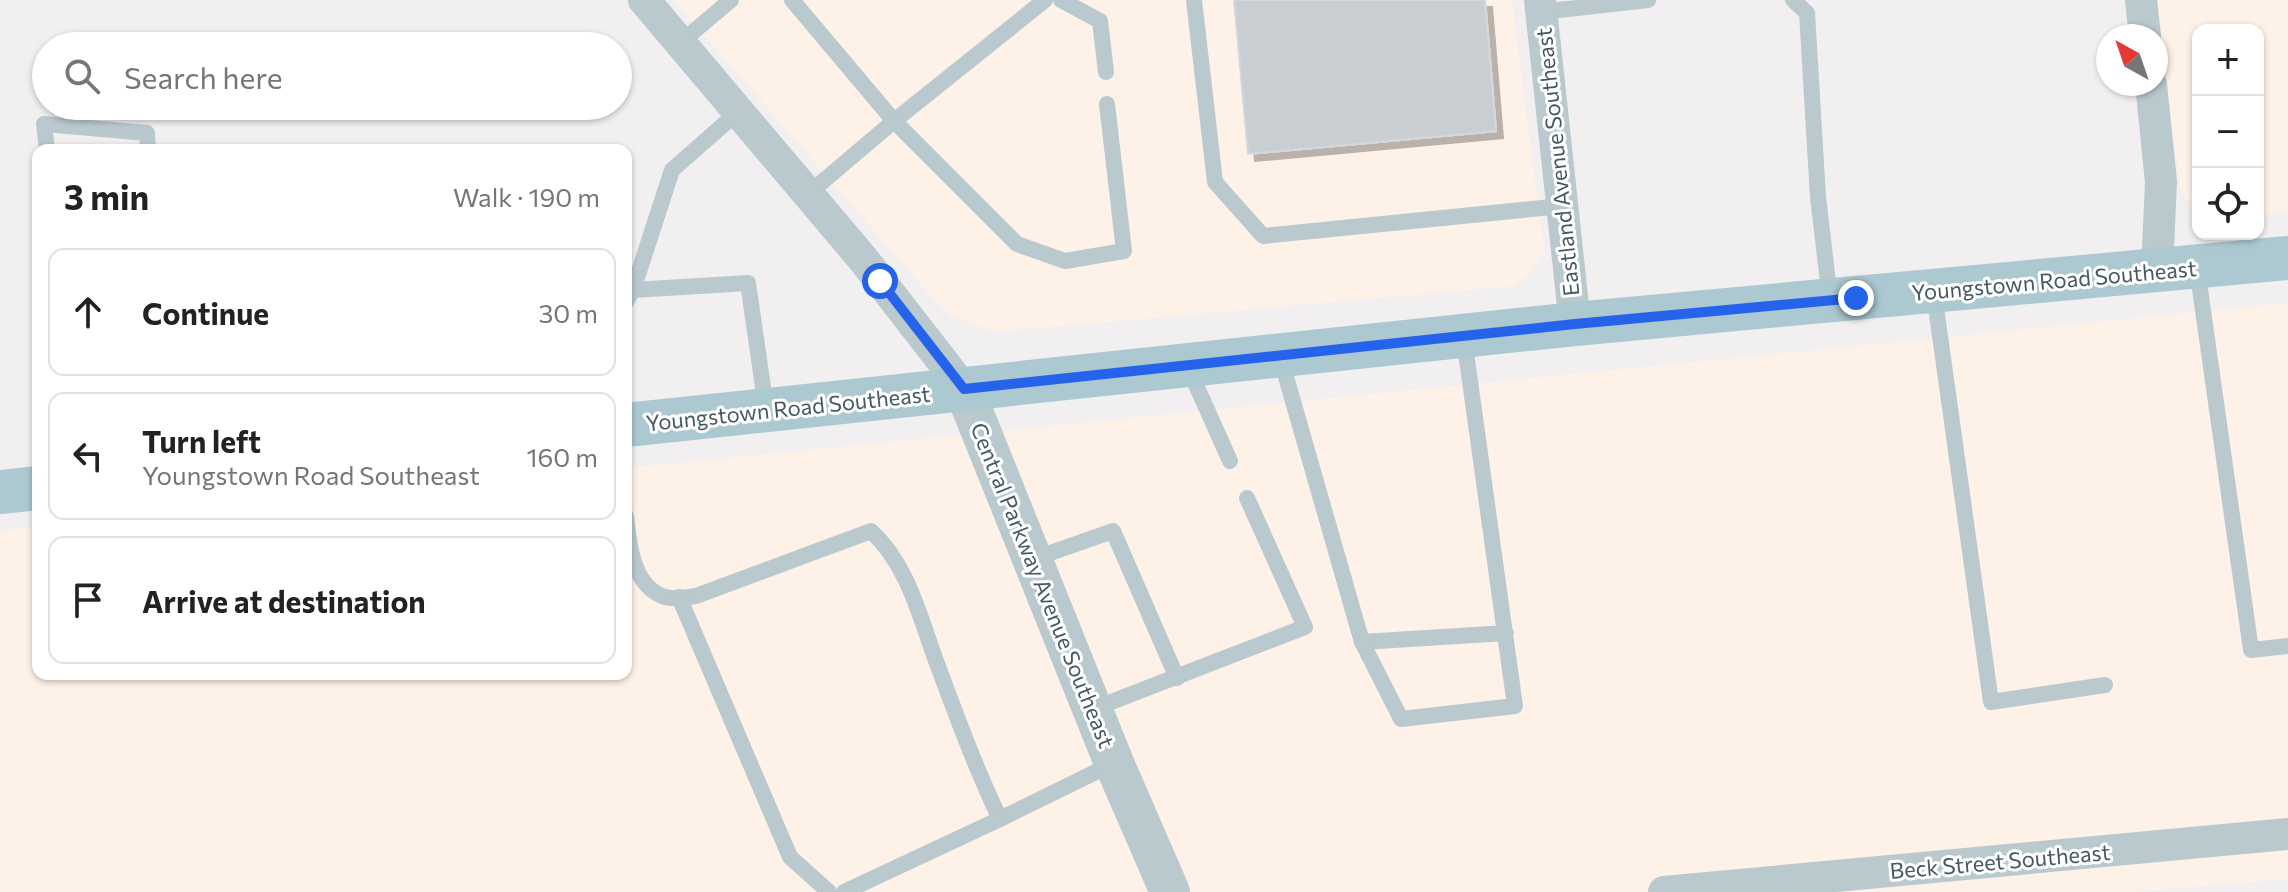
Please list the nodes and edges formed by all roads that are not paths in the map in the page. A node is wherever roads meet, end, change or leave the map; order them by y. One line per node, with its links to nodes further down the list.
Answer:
1 (644, 0): 12 (street, Central Parkway Avenue Southeast)
2 (731, 0): 12 (lane)
3 (792, 0): 17 (lane)
4 (1045, 0): 17 (lane)
5 (1061, 0): 13 (lane)
6 (1194, 0): 21 (lane)
7 (1648, 0): 10 (lane)
8 (1793, 0): 27 (lane)
9 (2141, 0): 11 (street)
10 (1540, 6): 21 (street, Eastland Avenue Southeast)
11 (2144, 24)
12 (680, 43): 16 (street, Central Parkway Avenue Southeast)
13 (1106, 72)
14 (2152, 96): 23 (street)
15 (1107, 104): 17 (lane)
16 (738, 112): 20 (street, Central Parkway Avenue Southeast); 24 (lane)
17 (894, 121): 20 (lane)
18 (46, 144): 19 (lane)
19 (148, 144)
20 (808, 194): 32 (street, Central Parkway Avenue Southeast)
21 (1562, 206): 28 (street, Eastland Avenue Southeast)
22 (2288, 258): 23 (main road, Youngstown Road Southeast)
23 (2177, 268): 25 (main road, Youngstown Road Southeast); 44 (lane)
24 (632, 287)
25 (1934, 291): 27 (main road, Youngstown Road Southeast); 46 (lane)
26 (632, 296): 33 (lane)
27 (1830, 300): 28 (main road, Youngstown Road Southeast)
28 (1575, 324): 29 (main road, Youngstown Road Southeast)
29 (1464, 336): 30 (main road, Youngstown Road Southeast); 42 (lane)
30 (1280, 356): 31 (main road, Youngstown Road Southeast); 43 (lane)
31 (1187, 366): 32 (main road, Youngstown Road Southeast); 35 (lane)
32 (964, 389): 33 (main road, Youngstown Road Southeast); 40 (street, Central Parkway Avenue Southeast)
33 (767, 411): 34 (main road, Youngstown Road Southeast)
34 (632, 424)
35 (1230, 461)
36 (32, 489): 37 (main road)
37 (0, 492)
38 (1247, 498): 45 (lane)
39 (632, 557): 41 (lane)
40 (1033, 559): 45 (lane); 47 (street, Central Parkway Avenue Southeast)
41 (679, 597): 49 (lane); 51 (lane)
42 (1506, 633): 43 (lane); 43 (lane)
43 (1362, 642)
44 (2288, 646)
45 (1177, 678): 47 (lane)
46 (2105, 685)
47 (1093, 709): 48 (street, Central Parkway Avenue Southeast)
48 (1114, 763): 49 (lane); 53 (street, Central Parkway Avenue Southeast)
49 (1000, 819): 52 (lane)
50 (2288, 834): 54 (street, Beck Street Southeast)
51 (829, 892)
52 (844, 892)
53 (1170, 892)
54 (1664, 892)

